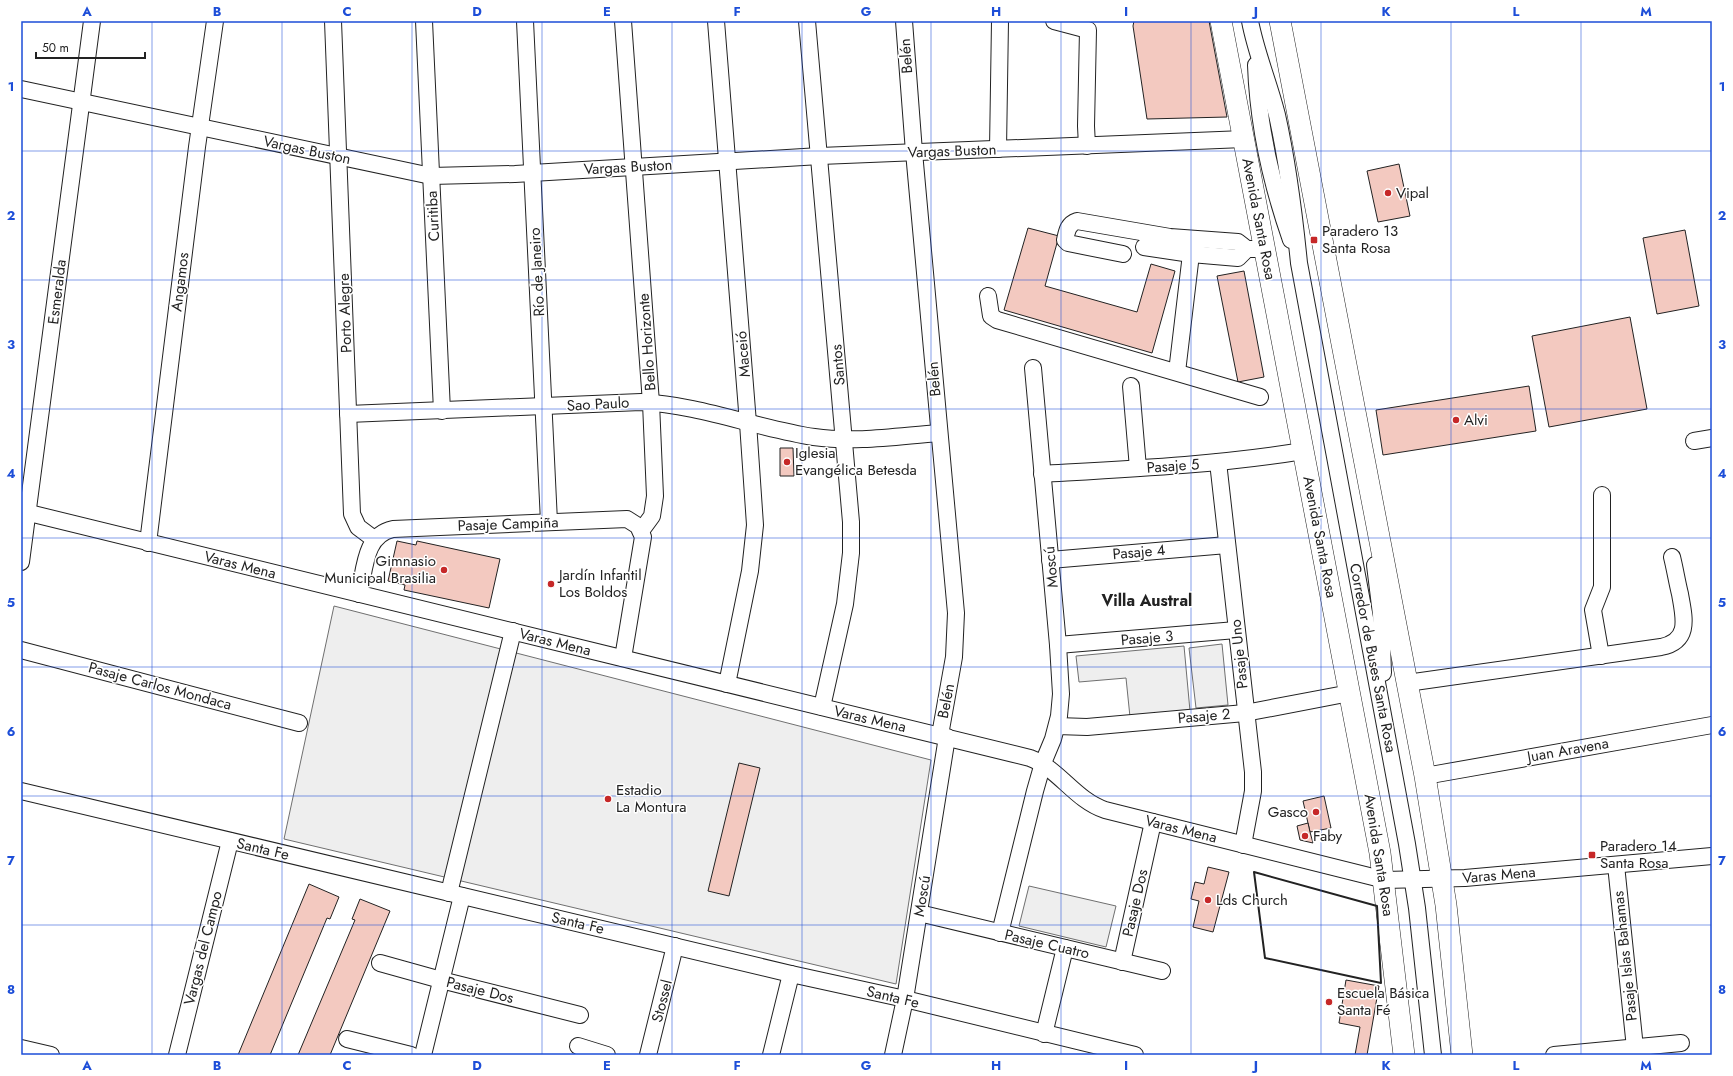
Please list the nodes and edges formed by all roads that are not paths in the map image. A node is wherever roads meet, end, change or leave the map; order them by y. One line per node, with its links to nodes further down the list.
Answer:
1 (92, 21): 16 (street, Esmeralda)
2 (215, 21): 17 (street, Angamos)
3 (333, 21): 23 (street, Porto Alegre)
4 (424, 21): 27 (street, Curitiba)
5 (524, 21): 26 (street, Río de Janeiro)
6 (623, 21): 25 (street, Bello Horizonte)
7 (716, 21): 24 (street, Maceió)
8 (807, 21): 22 (street, Santos)
9 (904, 21): 21 (street, Belén)
10 (1000, 21): 20 (street)
11 (1054, 21): 19 (street)
12 (1221, 21): 18 (main road, Avenida Santa Rosa)
13 (1250, 21): 73 (street, Corredor de Buses Santa Rosa)
14 (1280, 21): 51 (main road)
15 (21, 89): 16 (street, Vargas Buston)
16 (81, 102): 17 (street, Vargas Buston); 52 (street, Esmeralda)
17 (200, 127): 23 (street, Vargas Buston); 56 (street, Angamos)
18 (1244, 139): 19 (street, Vargas Buston); 30 (main road, Avenida Santa Rosa)
19 (1087, 146): 20 (street, Vargas Buston)
20 (998, 149): 21 (street, Vargas Buston)
21 (914, 152): 22 (street, Vargas Buston); 42 (street, Belén)
22 (820, 156): 24 (street, Vargas Buston); 44 (street, Santos)
23 (339, 157): 27 (street, Vargas Buston); 40 (street, Porto Alegre)
24 (727, 161): 25 (street, Vargas Buston); 41 (street, Maceió)
25 (634, 167): 26 (street, Vargas Buston); 37 (street, Bello Horizonte)
26 (532, 173): 27 (street, Vargas Buston); 38 (street, Río de Janeiro)
27 (431, 176): 39 (street, Curitiba)
28 (1144, 247): 29 (street)
29 (1191, 247): 30 (street); 31 (street); 34 (street)
30 (1256, 249): 46 (main road, Avenida Santa Rosa)
31 (1123, 254)
32 (988, 296): 34 (street)
33 (1033, 368): 49 (street, Moscú)
34 (1177, 372): 36 (street)
35 (1131, 386): 48 (street)
36 (1260, 397)
37 (651, 403): 38 (street, Sao Paulo); 41 (street, Sao Paulo); 54 (street, Bello Horizonte)
38 (543, 406): 39 (street, Sao Paulo); 53 (street, Río de Janeiro)
39 (442, 411): 40 (street, Sao Paulo)
40 (348, 414): 55 (street, Porto Alegre)
41 (748, 423): 44 (street, Sao Paulo); 69 (street, Maceió)
42 (939, 433): 44 (street, Sao Paulo); 77 (street, Belén)
43 (1712, 438): 45 (street)
44 (845, 440): 71 (street, Santos)
45 (1694, 441)
46 (1303, 451): 47 (street, Pasaje 5); 70 (main road, Avenida Santa Rosa)
47 (1218, 462): 48 (street, Pasaje 5); 57 (street, Pasaje Uno)
48 (1138, 468): 49 (street, Pasaje 5)
49 (1042, 474): 59 (street, Moscú)
50 (1602, 495): 66 (street)
51 (1372, 507): 68 (main road); 73 (street)
52 (25, 512): 56 (street, Varas Mena); 60 (street, Esmeralda)
53 (548, 522): 54 (street, Pasaje Campiña); 55 (street, Pasaje Campiña)
54 (641, 531): 67 (street)
55 (374, 540): 61 (street)
56 (148, 543): 61 (street, Varas Mena)
57 (1227, 545): 59 (street, Pasaje 4); 62 (street, Pasaje Uno)
58 (1672, 557): 66 (street)
59 (1050, 560): 64 (street, Moscú)
60 (21, 562)
61 (359, 594): 63 (street, Varas Mena)
62 (1236, 630): 64 (street, Pasaje 3); 72 (street, Pasaje Uno)
63 (513, 631): 67 (street, Varas Mena); 89 (street)
64 (1058, 645): 76 (street, Moscú)
65 (21, 650): 74 (street, Pasaje Carlos Mondaca)
66 (1601, 656): 68 (street)
67 (623, 658): 69 (street, Varas Mena)
68 (1407, 683): 79 (main road)
69 (727, 684): 71 (street, Varas Mena)
70 (1350, 693): 72 (street, Pasaje 2); 86 (main road, Avenida Santa Rosa)
71 (822, 707): 77 (street, Varas Mena)
72 (1245, 713): 76 (street, Pasaje 2); 83 (street, Pasaje Uno)
73 (1384, 721): 88 (street, Corredor de Buses Santa Rosa)
74 (299, 723)
75 (1712, 725): 79 (street, Juan Aravena)
76 (1057, 726): 78 (street, Moscú)
77 (943, 736): 78 (street, Varas Mena); 90 (street, Moscú)
78 (1043, 763): 81 (street, Varas Mena); 91 (street)
79 (1425, 776): 87 (main road)
80 (21, 792): 82 (street, Santa Fe)
81 (1153, 822): 83 (street, Varas Mena); 94 (street, Pasaje Dos)
82 (230, 841): 89 (street, Santa Fe); 109 (street, Vargas del Campo)
83 (1243, 845): 86 (street, Varas Mena)
84 (1712, 856): 85 (street, Varas Mena)
85 (1616, 865): 87 (street, Varas Mena); 106 (street, Pasaje Islas Bahamas)
86 (1385, 880): 88 (street, Varas Mena); 117 (main road, Avenida Santa Rosa)
87 (1443, 880): 88 (street, Varas Mena); 119 (main road)
88 (1413, 881): 118 (street, Corredor de Buses Santa Rosa)
89 (456, 894): 92 (street, Santa Fe); 98 (street)
90 (925, 915): 91 (street, Pasaje Cuatro); 99 (street, Moscú)
91 (1000, 933): 93 (street, Pasaje Cuatro)
92 (675, 946): 97 (street, Santa Fe); 113 (street, Stossel)
93 (1065, 948): 94 (street, Pasaje Cuatro); 101 (street)
94 (1122, 962): 96 (street, Pasaje Cuatro)
95 (380, 963): 98 (street, Pasaje Dos)
96 (1162, 971)
97 (791, 974): 99 (street, Santa Fe); 114 (street)
98 (441, 980): 100 (street, Pasaje Dos); 111 (street)
99 (906, 999): 101 (street, Santa Fe); 115 (street, Moscú)
100 (580, 1014)
101 (1044, 1034): 107 (street, Santa Fe)
102 (347, 1039): 110 (street)
103 (1681, 1043): 106 (street)
104 (578, 1046): 112 (street)
105 (21, 1048): 108 (street)
106 (1635, 1048): 120 (street)
107 (1101, 1051): 116 (street, Santa Fe)
108 (51, 1055)
109 (177, 1055)
110 (410, 1055)
111 (423, 1055)
112 (607, 1055)
113 (648, 1055)
114 (771, 1055)
115 (893, 1055)
116 (1135, 1055)
117 (1404, 1055)
118 (1433, 1055)
119 (1462, 1055)
120 (1554, 1055)

